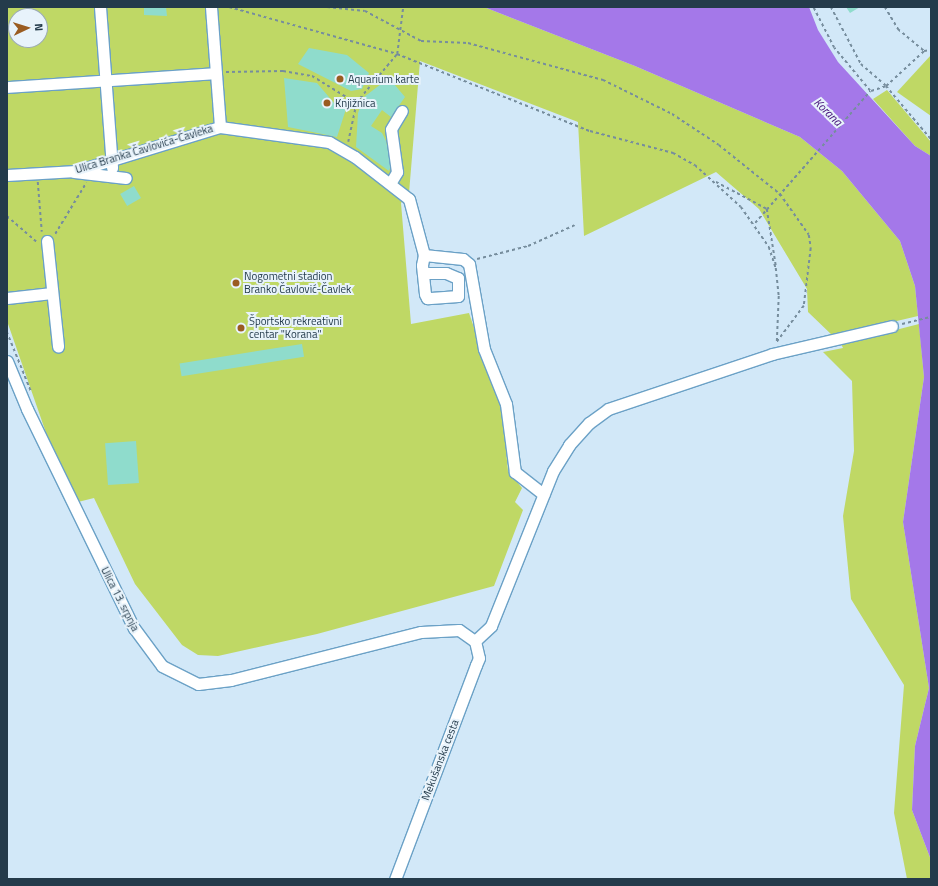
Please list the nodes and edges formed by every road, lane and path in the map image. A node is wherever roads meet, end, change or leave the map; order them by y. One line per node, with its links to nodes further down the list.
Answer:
1 (100, 7): 14 (street)
2 (211, 7): 13 (street)
3 (229, 7): 12 (path)
4 (327, 7): 9 (path)
5 (403, 7): 9 (path)
6 (813, 7): 17 (path)
7 (831, 7): 15 (path)
8 (884, 7): 11 (path)
9 (401, 32): 12 (path); 31 (path)
10 (931, 50): 11 (path)
11 (924, 51): 15 (path)
12 (397, 54): 18 (path); 28 (path)
13 (216, 73): 14 (street); 18 (path); 20 (street)
14 (105, 80): 16 (street); 23 (street)
15 (886, 86): 17 (path); 21 (path)
16 (7, 87)
17 (869, 92): 31 (path)
18 (356, 103): 22 (path)
19 (402, 111): 30 (street)
20 (220, 127): 23 (street, Ulica Branka Čavlovića-Čavleka); 30 (street, Ulica Branka Čavlovića-Čavleka)
21 (931, 139)
22 (348, 143)
23 (111, 163): 24 (street, Ulica Branka Čavlovića-Čavleka)
24 (71, 171): 25 (street, Ulica Branka Čavlovića-Čavleka); 26 (street)
25 (7, 175)
26 (126, 178)
27 (88, 179): 36 (path)
28 (712, 180): 32 (path); 34 (path)
29 (38, 182): 36 (path)
30 (391, 182): 37 (street, Ulica Branka Čavlovića-Čavleka)
31 (780, 194): 32 (path); 46 (path)
32 (767, 209): 34 (path); 39 (path)
33 (7, 216): 36 (path)
34 (754, 223): 39 (path)
35 (575, 225): 38 (path)
36 (45, 242): 41 (street)
37 (424, 255): 38 (street); 40 (street, Ulica Branka Čavlovića-Čavleka)
38 (469, 264): 51 (street)
39 (776, 268): 46 (path)
40 (423, 273)
41 (52, 293): 42 (street); 47 (street)
42 (7, 298)
43 (931, 317): 44 (path)
44 (892, 326): 48 (street)
45 (7, 332): 50 (path)
46 (777, 342): 48 (path)
47 (58, 346)
48 (772, 354): 51 (street)
49 (7, 361): 52 (street, Ulica 13. srpnja)
50 (32, 396)
51 (543, 494): 52 (street)
52 (475, 641): 53 (street, Mekušanska cesta)
53 (395, 879)

